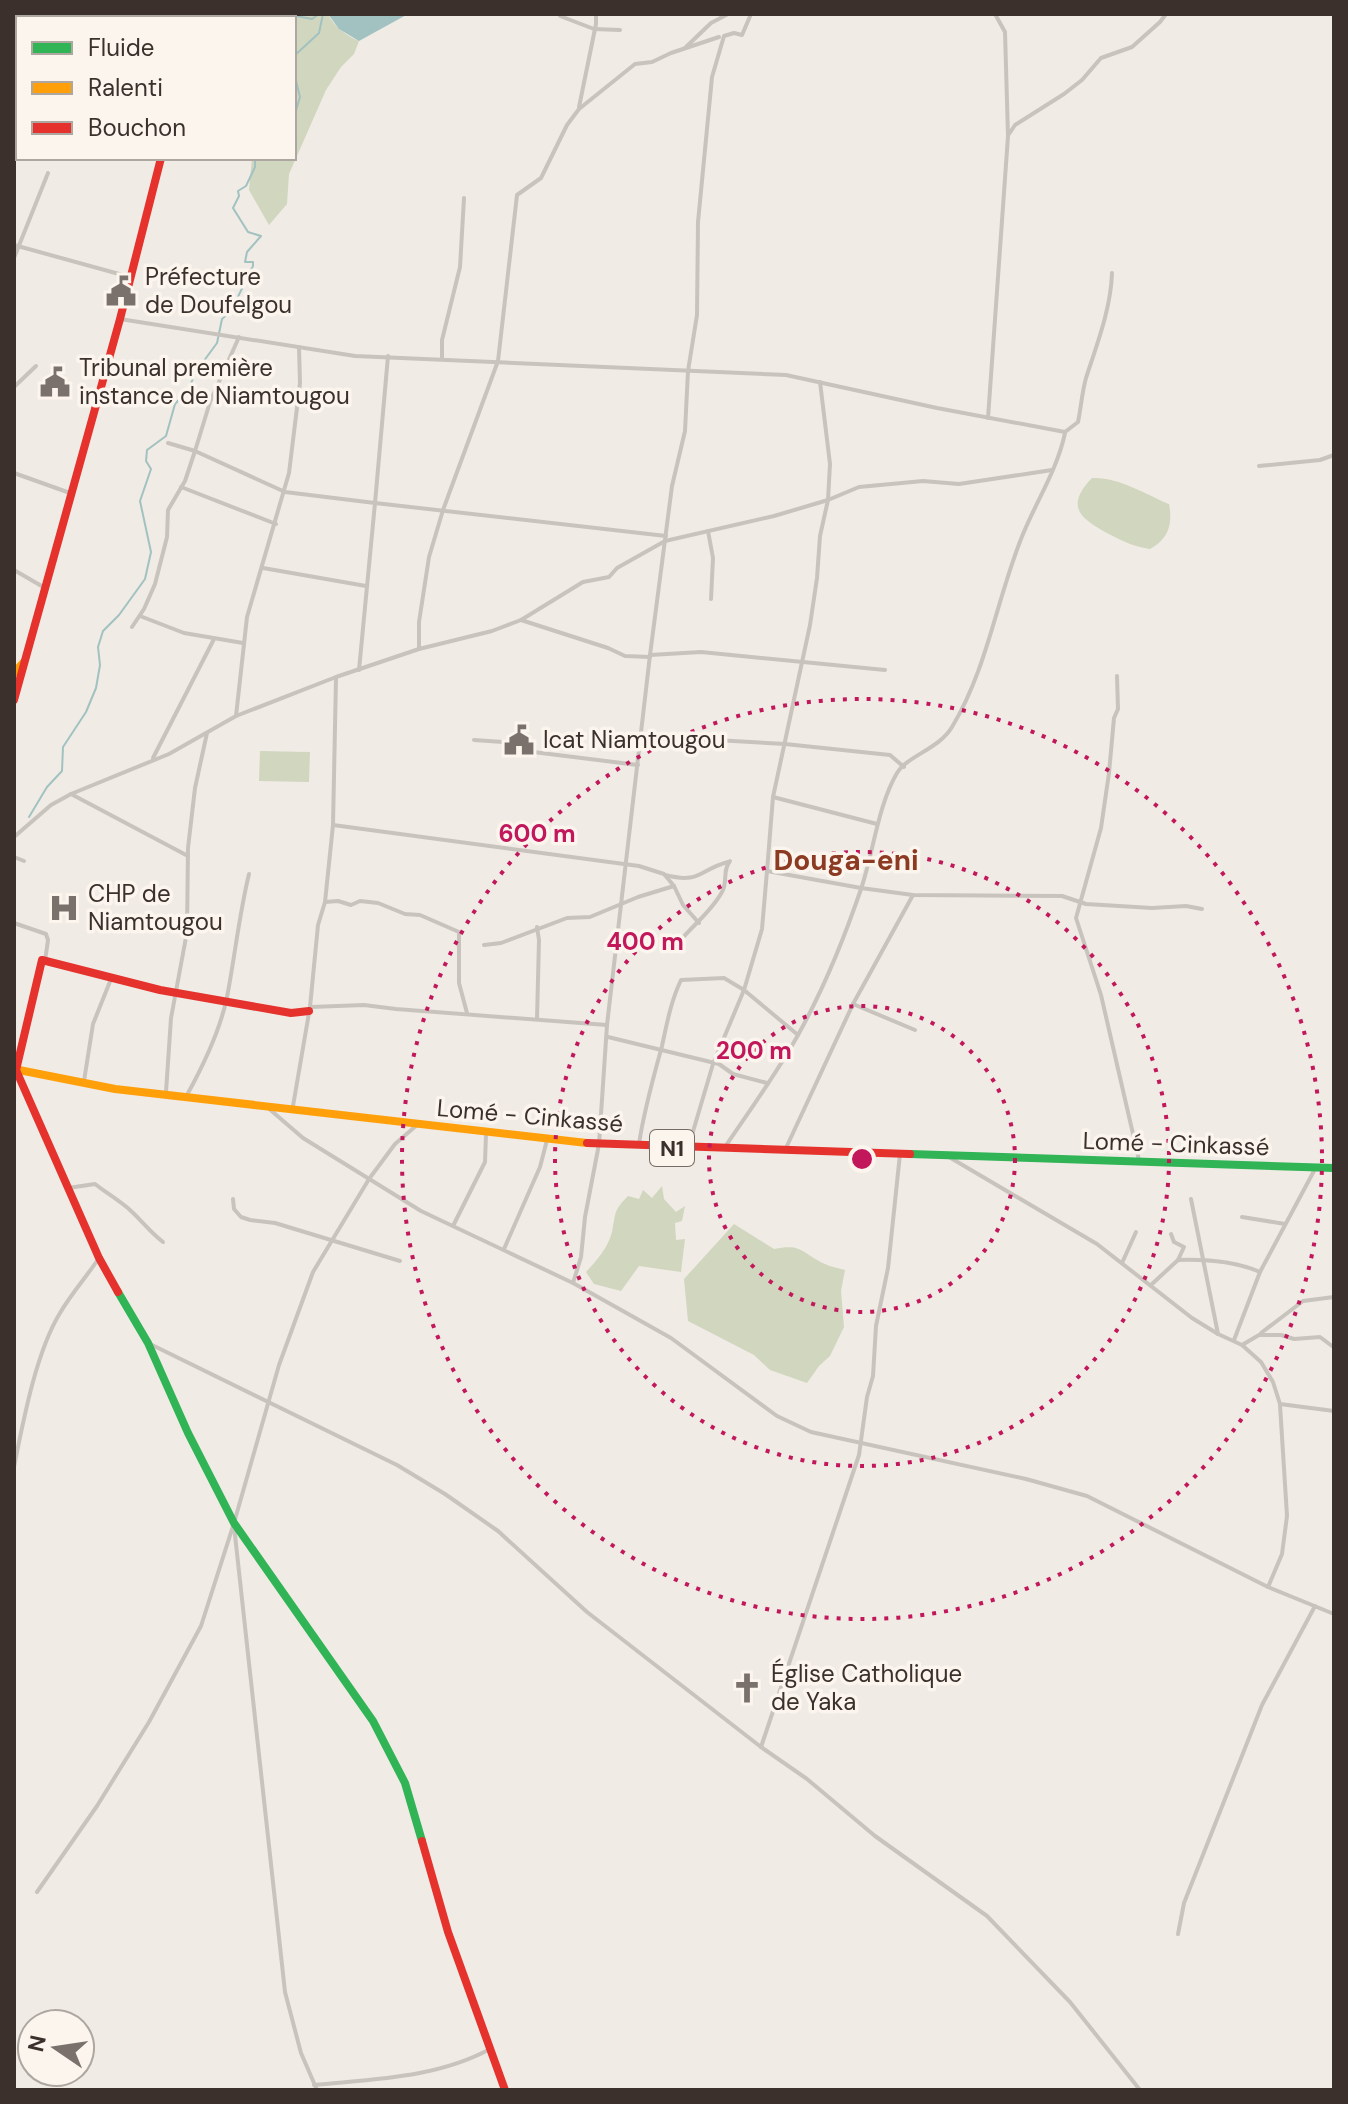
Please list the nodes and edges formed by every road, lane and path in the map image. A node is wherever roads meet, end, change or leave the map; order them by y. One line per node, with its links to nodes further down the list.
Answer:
1 (596, 14): 7 (street)
2 (728, 14): 10 (street)
3 (751, 14): 27 (street)
4 (995, 14): 12 (street)
5 (1166, 14): 12 (street)
6 (560, 16): 7 (street)
7 (594, 29): 8 (street); 11 (street)
8 (620, 30)
9 (719, 37): 10 (street)
10 (684, 48): 11 (street)
11 (579, 109): 25 (street)
12 (1008, 136): 30 (street)
13 (160, 160): 19 (main road)
14 (48, 173): 16 (street)
15 (464, 198): 24 (street)
16 (16, 246): 17 (street); 19 (street)
17 (14, 258)
18 (1112, 273): 31 (street)
19 (130, 277): 20 (main road)
20 (120, 319): 21 (street); 40 (main road)
21 (239, 337): 22 (street); 33 (street)
22 (299, 347): 23 (street); 39 (street)
23 (388, 356): 24 (street); 42 (street)
24 (442, 358): 25 (street)
25 (498, 361): 27 (street); 43 (street)
26 (36, 366): 29 (street)
27 (688, 371): 28 (street); 46 (street)
28 (820, 382): 30 (street); 41 (street)
29 (14, 387)
30 (988, 418): 31 (street)
31 (1065, 432): 36 (street)
32 (168, 443): 33 (street)
33 (195, 451): 38 (street); 39 (street)
34 (1334, 455): 35 (street)
35 (1259, 466)
36 (1052, 470): 41 (street); 74 (street)
37 (14, 473): 40 (street)
38 (181, 487): 44 (street); 52 (street)
39 (285, 492): 42 (street); 44 (street)
40 (70, 493): 50 (main road)
41 (828, 500): 45 (street); 59 (street)
42 (375, 503): 43 (street); 49 (street)
43 (443, 510): 46 (street); 57 (street)
44 (276, 524): 47 (street)
45 (708, 531): 46 (street); 51 (street)
46 (665, 538): 53 (street); 58 (street)
47 (263, 568): 49 (street); 56 (street)
48 (14, 570): 50 (street)
49 (366, 586): 61 (street)
50 (45, 588): 60 (main road)
51 (711, 599)
52 (140, 616): 54 (street); 55 (street)
53 (521, 620): 57 (street); 58 (street)
54 (132, 627)
55 (214, 639): 56 (street); 72 (street)
56 (243, 643): 67 (street)
57 (419, 649): 61 (street)
58 (650, 656): 59 (street); 70 (street)
59 (801, 662): 62 (street); 71 (street)
60 (23, 663): 63 (main road); 66 (main road)
61 (359, 670): 65 (street)
62 (885, 670)
63 (14, 673)
64 (1117, 676): 90 (street)
65 (336, 677): 67 (street); 78 (street)
66 (14, 700)
67 (236, 716): 68 (street)
68 (207, 732): 72 (street); 80 (street)
69 (474, 740): 73 (street)
70 (641, 740): 71 (street); 73 (street)
71 (785, 744): 74 (street); 76 (street)
72 (152, 760): 75 (street)
73 (638, 765): 83 (street)
74 (904, 767): 77 (street)
75 (71, 794): 79 (street); 80 (street)
76 (773, 797): 77 (street); 84 (street)
77 (877, 824): 88 (street)
78 (333, 825): 83 (street); 91 (street)
79 (14, 837)
80 (188, 856): 102 (street)
81 (14, 857): 82 (street)
82 (24, 861)
83 (627, 864): 86 (street); 92 (street)
84 (767, 871): 88 (street); 101 (street)
85 (249, 874): 103 (street)
86 (664, 874): 87 (street); 95 (street)
87 (674, 886): 92 (street); 95 (street)
88 (861, 888): 89 (street); 110 (street)
89 (913, 895): 90 (street); 104 (street)
90 (1080, 900): 93 (street); 131 (street)
91 (325, 902): 105 (street); 106 (street)
92 (623, 904): 96 (street); 108 (street)
93 (1202, 909)
94 (14, 923): 99 (street)
95 (699, 923): 97 (street)
96 (537, 927): 98 (street); 107 (street)
97 (679, 942)
98 (484, 945)
99 (45, 961): 100 (main road); 114 (main road)
100 (111, 979): 102 (main road); 116 (street)
101 (744, 990): 110 (street); 112 (street); 113 (street)
102 (177, 991): 103 (main road); 117 (street)
103 (226, 1001): 105 (main road); 118 (street)
104 (853, 1004): 109 (street); 128 (street)
105 (309, 1009): 106 (street); 120 (street)
106 (467, 1013): 107 (street)
107 (537, 1019): 108 (street)
108 (607, 1025): 111 (street)
109 (915, 1030)
110 (798, 1035): 115 (street)
111 (608, 1037): 112 (street); 124 (street)
112 (661, 1049): 113 (street); 125 (street)
113 (713, 1064): 115 (street); 126 (street)
114 (15, 1070): 116 (main road, Lomé - Cinkassé / N1); 135 (main road)
115 (767, 1083): 127 (street)
116 (83, 1084): 117 (main road, Lomé - Cinkassé / N1)
117 (166, 1095): 118 (main road, Lomé - Cinkassé / N1)
118 (186, 1097): 119 (main road, Lomé - Cinkassé / N1)
119 (266, 1106): 120 (main road, Lomé - Cinkassé / N1); 134 (street)
120 (293, 1108): 121 (main road, Lomé - Cinkassé / N1)
121 (417, 1125): 122 (main road, Lomé - Cinkassé / N1); 134 (street)
122 (486, 1132): 123 (main road, Lomé - Cinkassé / N1); 140 (street)
123 (547, 1139): 124 (main road, Lomé - Cinkassé / N1); 145 (street)
124 (599, 1144): 125 (main road, Lomé - Cinkassé / N1); 152 (street)
125 (639, 1147): 126 (main road, Lomé - Cinkassé / N1)
126 (688, 1148): 127 (main road, Lomé - Cinkassé / N1)
127 (724, 1149): 128 (main road, Lomé - Cinkassé / N1)
128 (785, 1150): 129 (main road, Lomé - Cinkassé / N1)
129 (900, 1154): 130 (main road, Lomé - Cinkassé / N1); 164 (street)
130 (947, 1156): 131 (main road, Lomé - Cinkassé / N1); 150 (street)
131 (1139, 1163): 132 (main road, Lomé - Cinkassé / N1)
132 (1315, 1168): 133 (main road, Lomé - Cinkassé / N1); 139 (street)
133 (1334, 1168)
134 (369, 1179): 140 (street); 143 (street)
135 (66, 1188): 144 (street); 146 (main road)
136 (233, 1199): 143 (street)
137 (1191, 1199): 147 (street)
138 (1242, 1217): 139 (street)
139 (1285, 1224): 151 (street)
140 (453, 1226): 145 (street)
141 (1136, 1232): 150 (street)
142 (1171, 1234): 148 (street)
143 (330, 1240): 149 (street); 161 (street)
144 (163, 1242)
145 (504, 1249): 152 (street)
146 (99, 1258): 158 (main road); 165 (street)
147 (1203, 1259): 148 (street); 151 (street); 155 (street)
148 (1178, 1260): 153 (street)
149 (400, 1261)
150 (1122, 1263): 153 (street)
151 (1260, 1272): 157 (street)
152 (573, 1283): 164 (street)
153 (1152, 1284): 155 (street)
154 (1334, 1297): 156 (street)
155 (1218, 1334): 157 (street)
156 (1259, 1335): 159 (street); 160 (street)
157 (1234, 1340): 159 (street)
158 (148, 1343): 161 (street); 166 (main road)
159 (1242, 1345): 162 (street)
160 (1332, 1346)
161 (269, 1404): 166 (street); 170 (street)
162 (1280, 1404): 163 (street); 167 (street)
163 (1334, 1411)
164 (859, 1442): 167 (street); 170 (street)
165 (14, 1467)
166 (234, 1523): 171 (street); 173 (main road); 174 (street)
167 (1268, 1587): 168 (street)
168 (1315, 1606): 169 (street); 172 (street)
169 (1334, 1614)
170 (761, 1747): 176 (street)
171 (37, 1892)
172 (1178, 1934)
173 (490, 2049): 174 (street); 175 (main road)
174 (315, 2088)
175 (505, 2090)
176 (1140, 2090)

